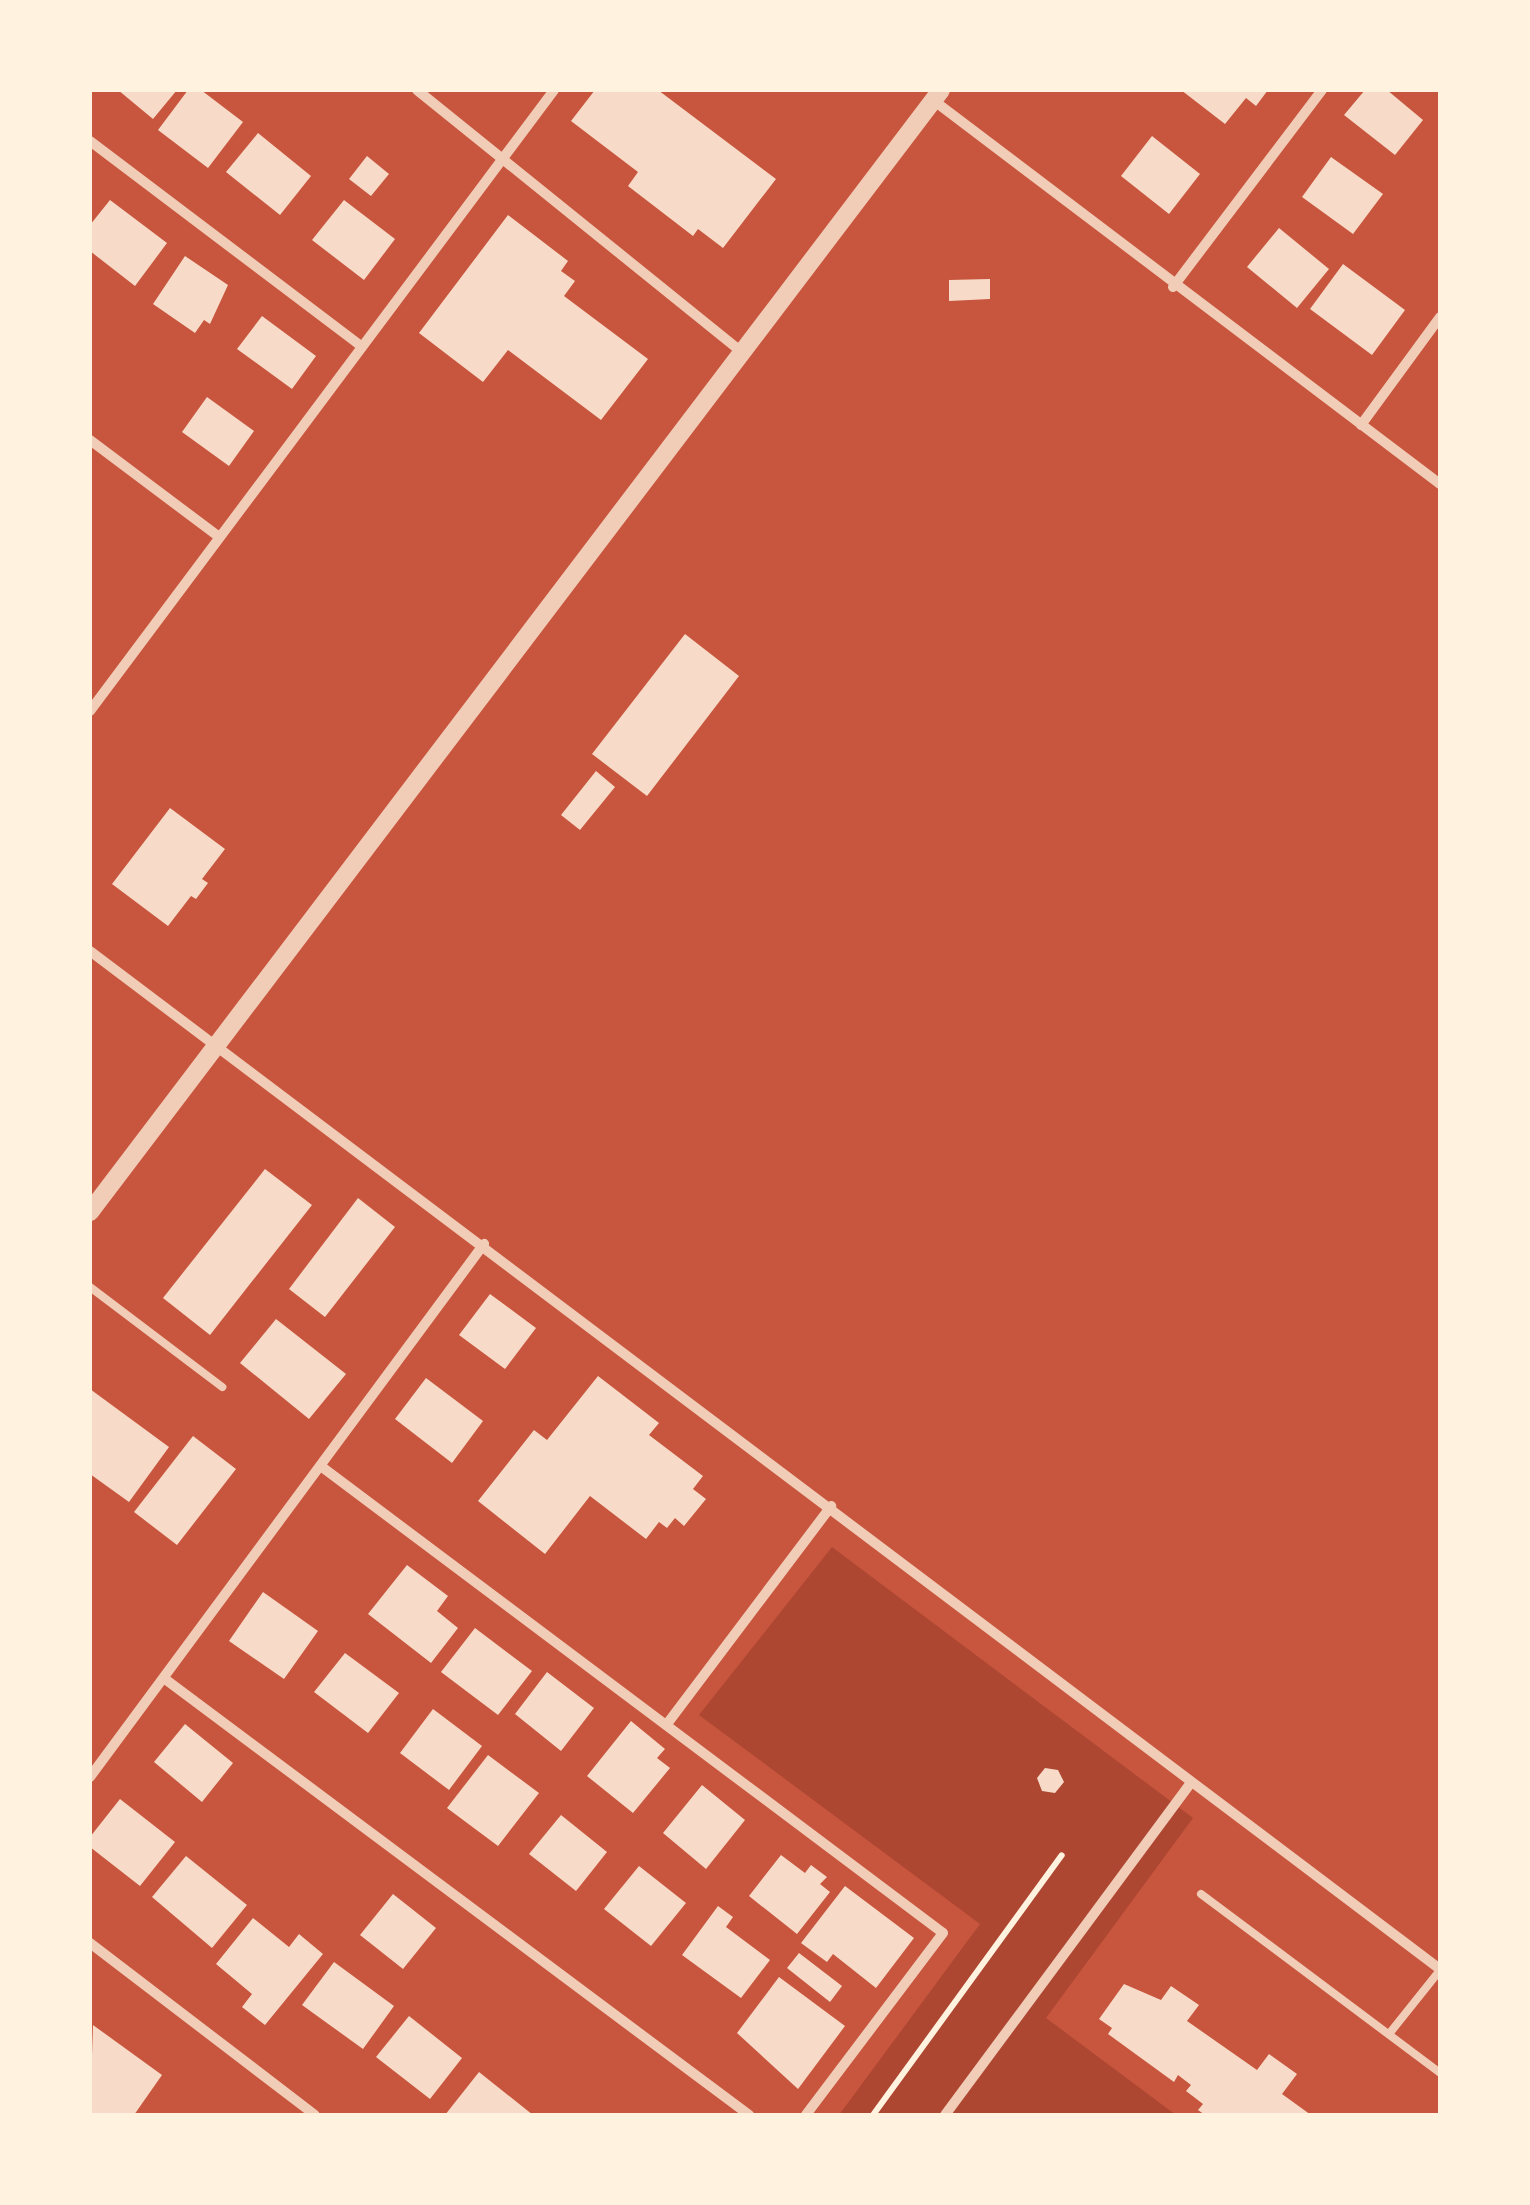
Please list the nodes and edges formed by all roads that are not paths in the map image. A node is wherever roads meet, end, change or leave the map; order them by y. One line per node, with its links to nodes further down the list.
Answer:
1 (416, 90): 6 (street)
2 (554, 90): 6 (street)
3 (1322, 90): 7 (street)
4 (937, 95): 7 (street); 10 (street)
5 (90, 141): 9 (street)
6 (504, 156): 9 (street); 10 (street)
7 (1173, 287): 11 (street)
8 (1440, 317): 11 (street)
9 (360, 345): 14 (street)
10 (742, 352): 17 (street)
11 (1361, 425): 13 (street)
12 (90, 440): 14 (street)
13 (1440, 484)
14 (218, 536): 15 (street)
15 (90, 711)
16 (90, 951): 17 (street)
17 (213, 1047): 18 (street); 19 (street)
18 (90, 1212)
19 (484, 1244): 22 (street); 23 (street)
20 (90, 1287): 21 (lane)
21 (222, 1387)
22 (322, 1468): 24 (street); 25 (street)
23 (831, 1506): 25 (street); 27 (street)
24 (165, 1678): 26 (street); 34 (street)
25 (667, 1724): 35 (street)
26 (90, 1778)
27 (1191, 1782): 30 (street); 36 (street)
28 (1201, 1894): 31 (lane)
29 (90, 1943): 33 (street)
30 (1440, 1969): 31 (lane)
31 (1388, 2034): 32 (lane)
32 (1440, 2073)
33 (315, 2115)
34 (748, 2115)
35 (806, 2115)
36 (945, 2115)

